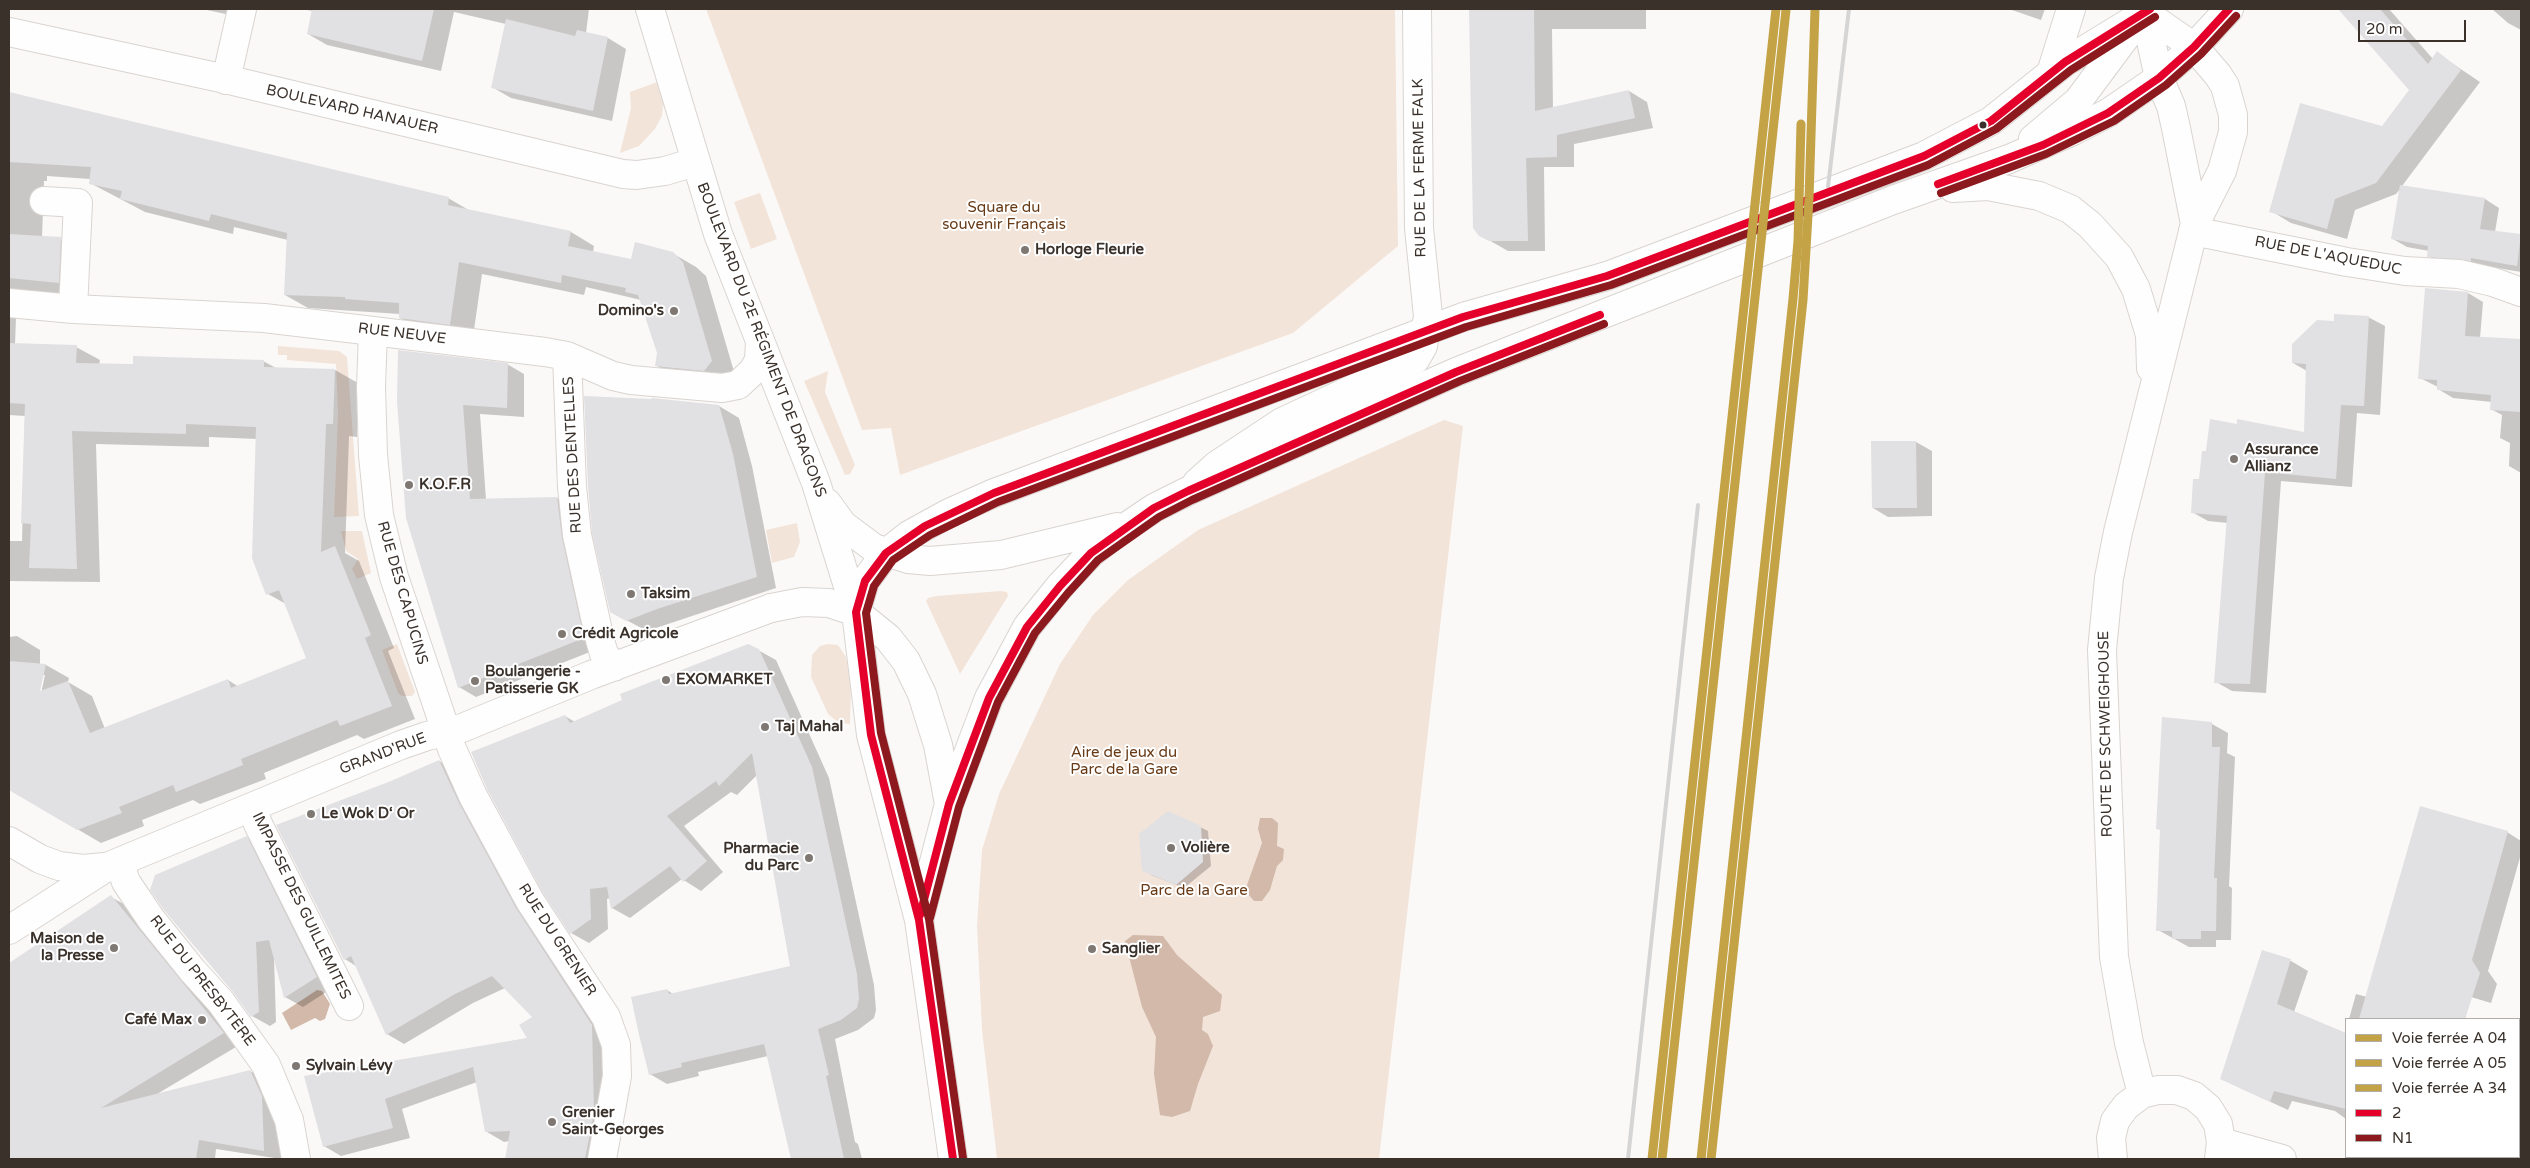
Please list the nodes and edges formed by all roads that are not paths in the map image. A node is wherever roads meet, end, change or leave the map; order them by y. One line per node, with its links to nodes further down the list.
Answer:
1 (242, 9): 11 (main road)
2 (650, 9): 13 (main road, BOULEVARD DU 2E RÉGIMENT DE DRAGONS)
3 (1417, 9): 20 (main road, RUE DE LA FERME FALK)
4 (2071, 9): 9 (main road)
5 (2229, 9): 8 (main road)
6 (2145, 10): 8 (main road, ROUTE DE SCHWEIGHOUSE); 9 (main road); 10 (main road); 12 (main road)
7 (9, 32): 11 (main road, BOULEVARD HANAUER)
8 (2194, 47): 10 (main road); 16 (main road, ROUTE DE SCHWEIGHOUSE)
9 (2051, 73): 20 (main road)
10 (2159, 78): 12 (main road); 16 (main road)
11 (226, 80): 13 (main road, BOULEVARD HANAUER)
12 (2009, 159): 14 (main road)
13 (695, 162): 22 (main road, BOULEVARD DU 2E RÉGIMENT DE DRAGONS)
14 (1903, 197): 24 (main road); 26 (main road)
15 (44, 201): 19 (main road)
16 (2194, 228): 17 (main road, RUE DE L'AQUEDUC); 24 (main road, ROUTE DE SCHWEIGHOUSE)
17 (2521, 292)
18 (9, 303): 19 (main road, RUE NEUVE)
19 (73, 309): 21 (main road, RUE NEUVE)
20 (1427, 330): 26 (main road, RUE DE LA FERME FALK); 28 (main road)
21 (373, 331): 23 (main road, RUE NEUVE); 31 (main road, RUE DES CAPUCINS)
22 (760, 342): 23 (main road, RUE NEUVE); 25 (main road, BOULEVARD DU 2E RÉGIMENT DE DRAGONS)
23 (567, 356): 30 (main road, RUE DES DENTELLES)
24 (2145, 432): 39 (main road, ROUTE DE SCHWEIGHOUSE)
25 (816, 483): 28 (main road); 29 (main road, BOULEVARD DU 2E RÉGIMENT DE DRAGONS)
26 (1188, 491): 27 (main road)
27 (1130, 523): 28 (main road); 32 (main road)
28 (886, 553): 29 (main road)
29 (856, 612): 30 (main road, GRAND'RUE); 32 (main road); 36 (main road)
30 (614, 667): 31 (main road, GRAND'RUE)
31 (446, 732): 33 (main road, GRAND'RUE); 42 (main road, RUE DU GRENIER)
32 (949, 804): 36 (main road)
33 (252, 807): 35 (main road, GRAND'RUE); 38 (main road, IMPASSE DES GUILLEMITES)
34 (9, 841): 35 (main road)
35 (115, 865): 37 (main road, GRAND'RUE); 41 (main road, RUE DU PRESBYTÈRE)
36 (919, 920): 43 (main road)
37 (9, 930)
38 (349, 1006)
39 (2142, 1094): 40 (main road); 44 (main road)
40 (2220, 1151): 45 (main road)
41 (296, 1159)
42 (602, 1159)
43 (953, 1159)
44 (2113, 1159)
45 (2282, 1159)

